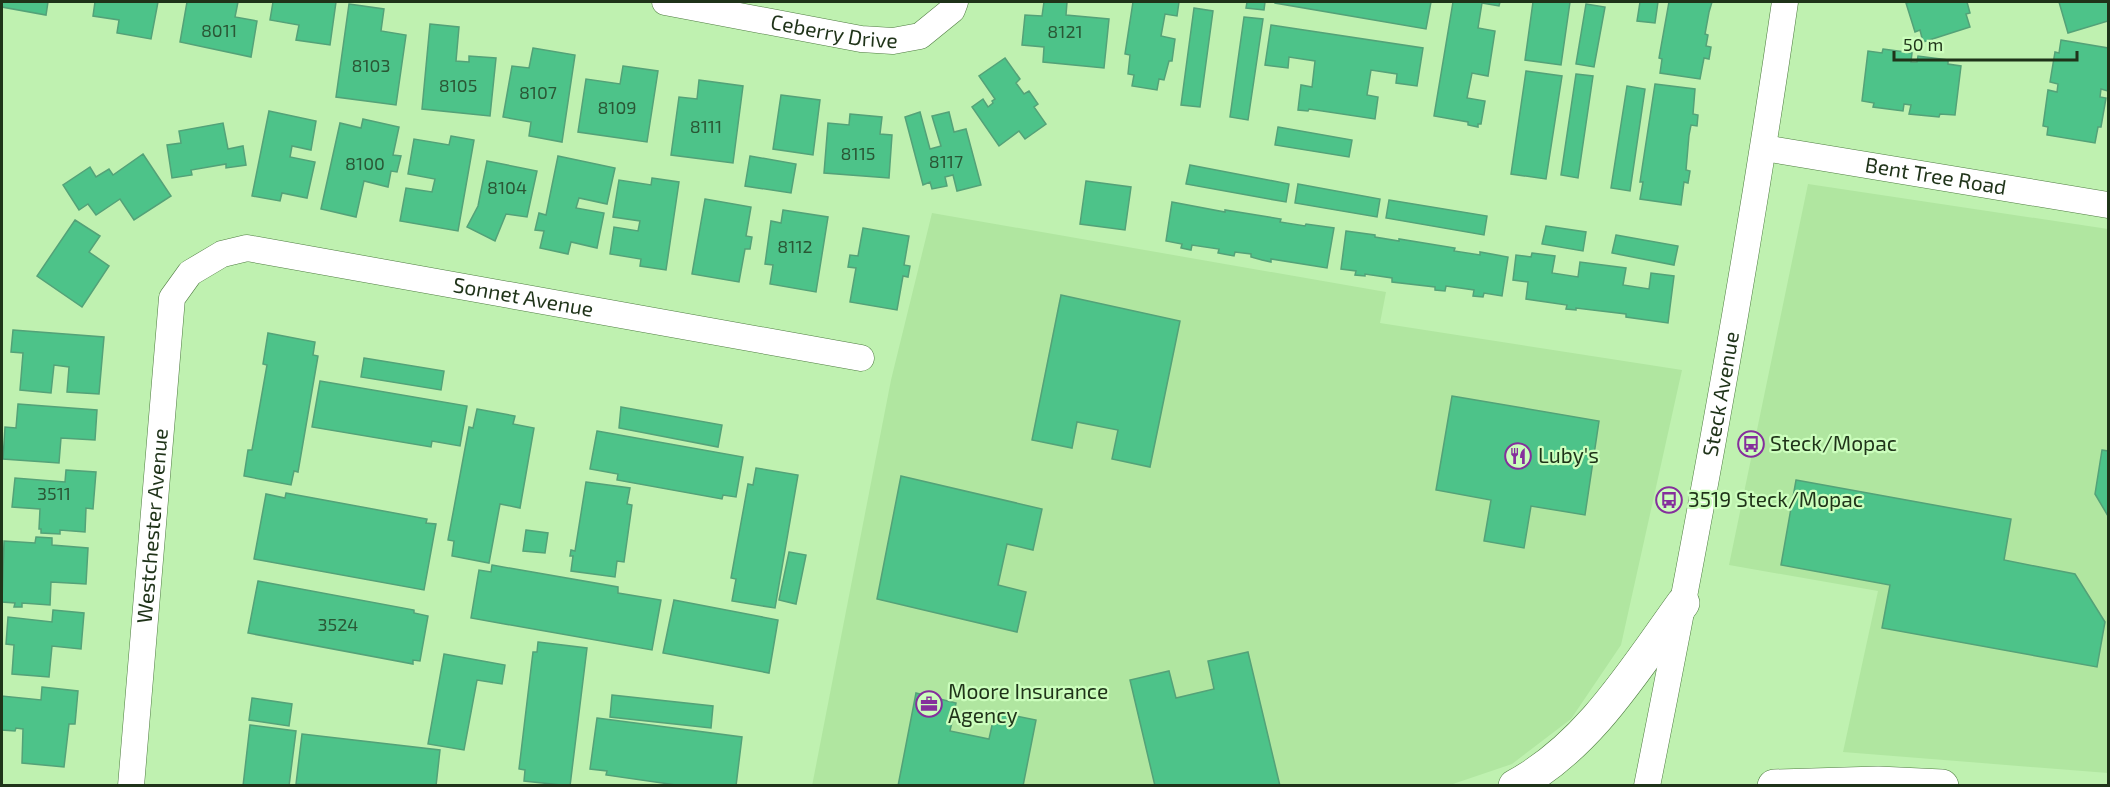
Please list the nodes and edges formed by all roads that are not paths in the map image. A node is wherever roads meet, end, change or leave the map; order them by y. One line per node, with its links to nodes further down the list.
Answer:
1 (665, 2): 2 (street, Ceberry Drive)
2 (955, 2)
3 (1785, 2): 4 (street, Steck Avenue)
4 (1764, 148): 5 (street, Bent Tree Road); 8 (street, Steck Avenue)
5 (2109, 206)
6 (190, 273): 7 (street, Sonnet Avenue); 9 (street, Westchester Avenue)
7 (861, 358)
8 (1683, 603): 10 (main road); 11 (street, Steck Avenue)
9 (131, 786)
10 (1515, 786)
11 (1647, 786)
12 (1774, 786): 13 (main road)
13 (1942, 786)

